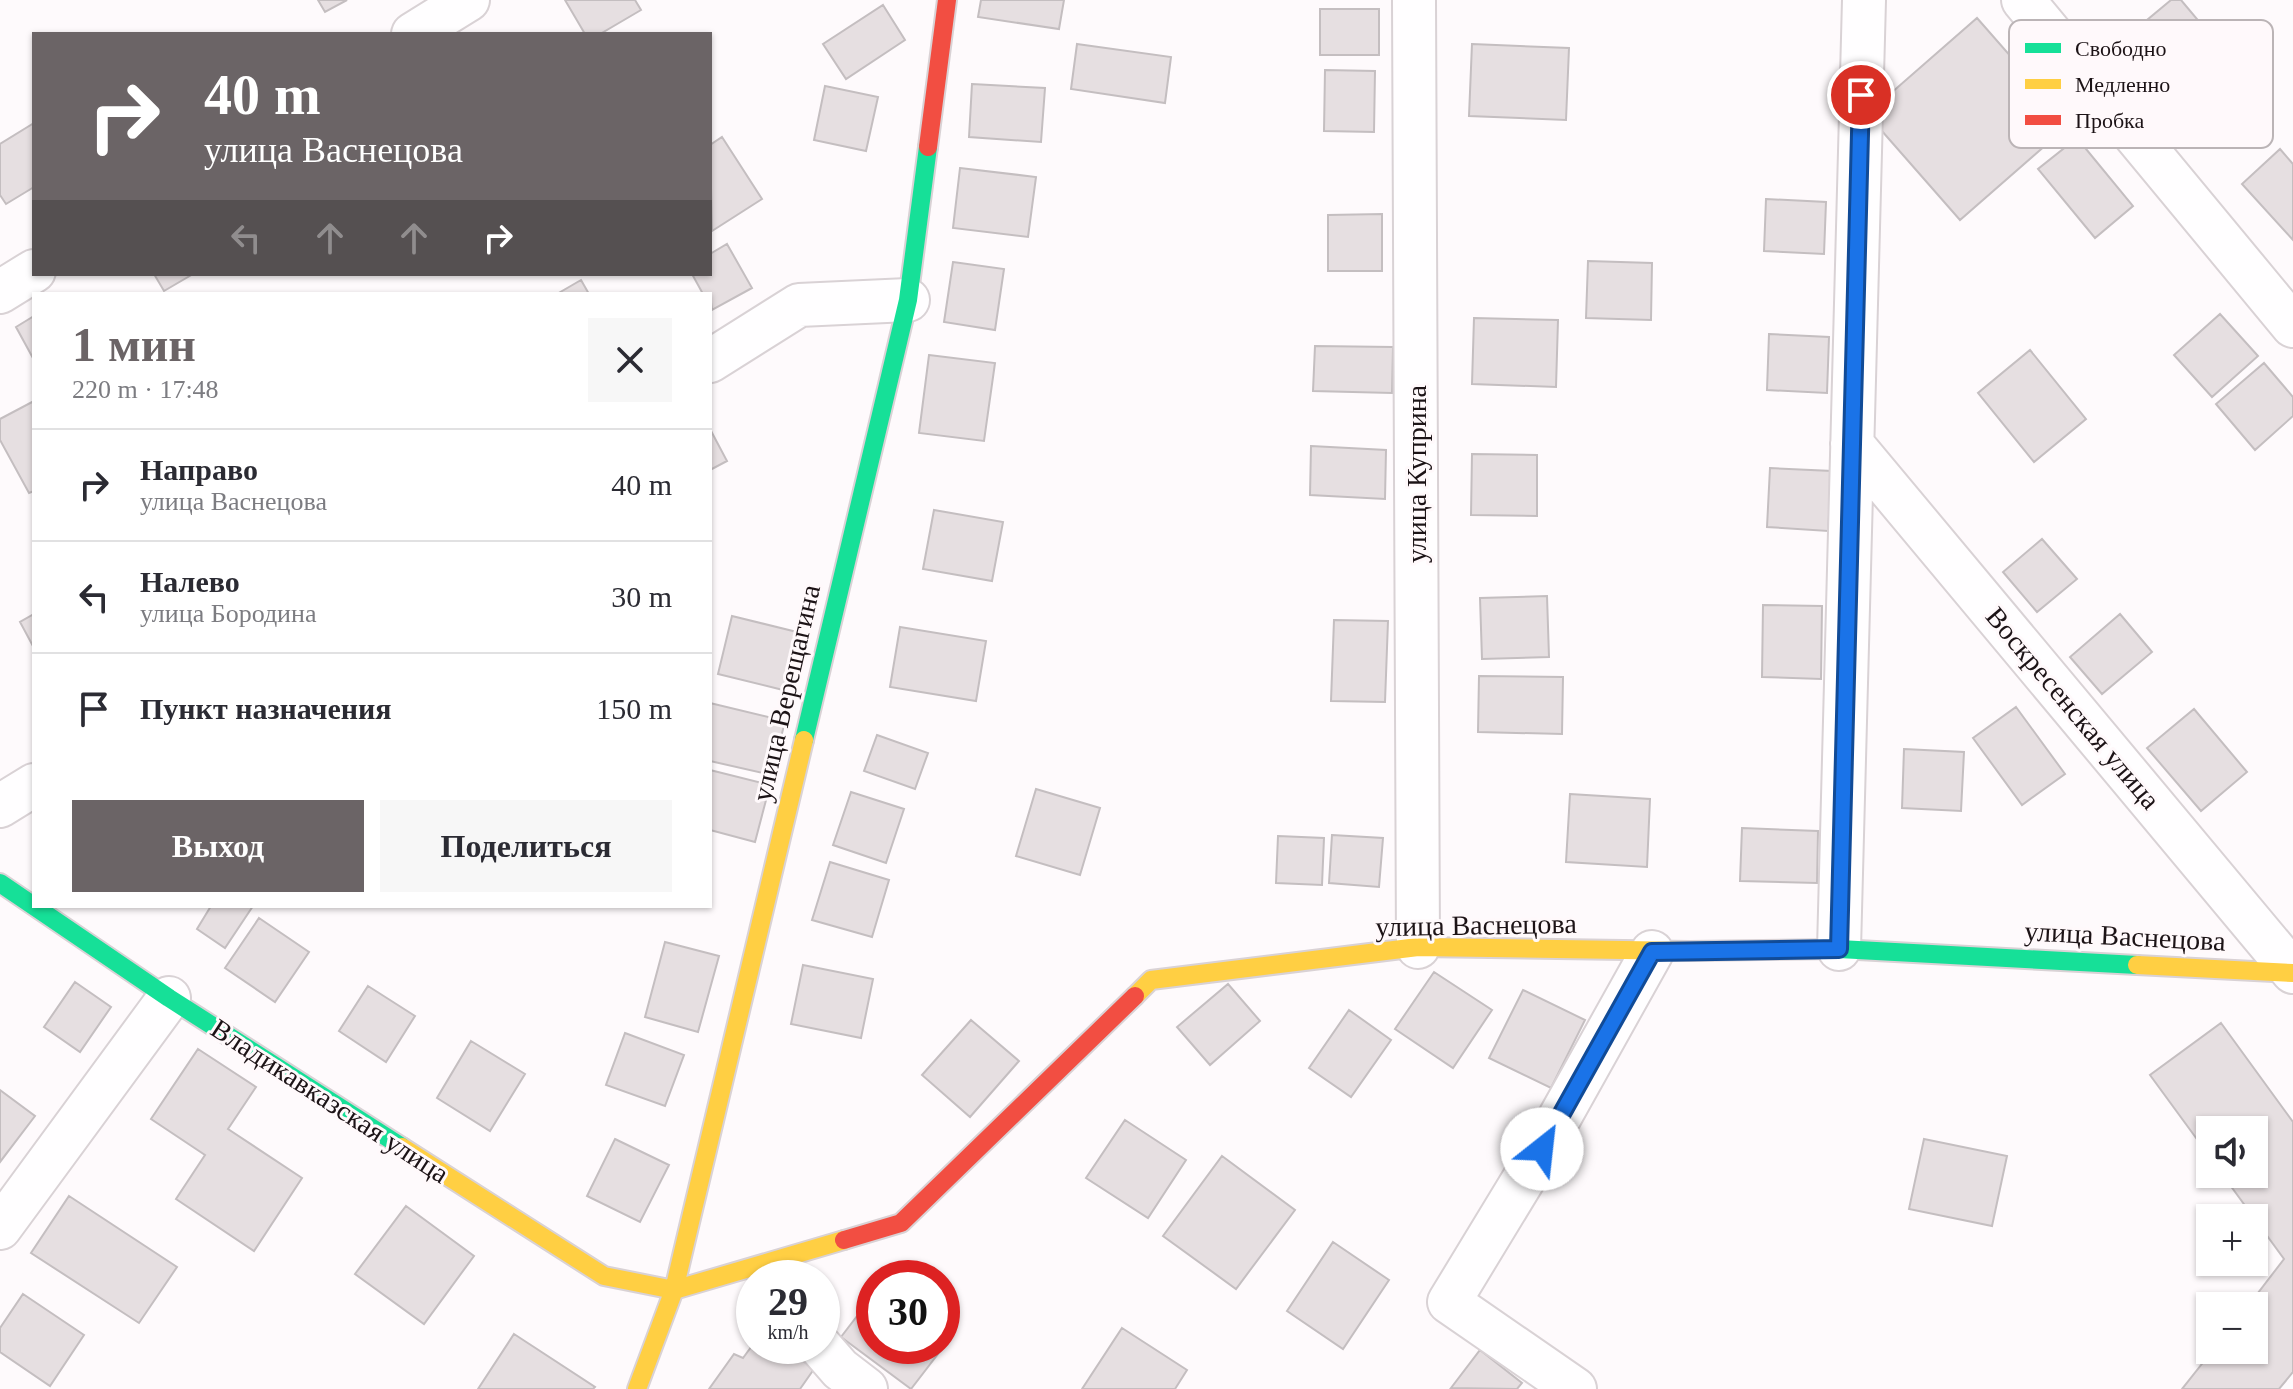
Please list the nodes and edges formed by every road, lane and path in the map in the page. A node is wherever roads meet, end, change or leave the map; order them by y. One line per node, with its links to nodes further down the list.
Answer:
1 (468, 0): 7 (street)
2 (947, 0): 11 (street, улица Верещагина)
3 (1414, 0): 20 (street, улица Куприна)
4 (1864, 0): 14 (street)
5 (2023, 0): 6 (street)
6 (2040, 20)
7 (416, 32)
8 (2146, 148): 12 (street)
9 (32, 272): 10 (street)
10 (0, 292)
11 (908, 300): 13 (street); 28 (street, улица Верещагина)
12 (2293, 326)
13 (712, 360)
14 (1852, 444): 21 (street); 23 (street, Воскресенская улица)
15 (32, 786): 16 (street)
16 (0, 806)
17 (0, 883): 18 (street, Владикавказская улица)
18 (32, 905)
19 (37, 908): 24 (street, Владикавказская улица)
20 (1418, 947): 22 (street, улица Васнецова); 26 (street, улица Васнецова)
21 (1839, 949): 22 (street, улица Васнецова); 23 (street, улица Васнецова)
22 (1652, 952): 32 (street)
23 (2293, 973)
24 (169, 998): 25 (street); 28 (street, Владикавказская улица)
25 (0, 1228)
26 (793, 1260)
27 (736, 1277): 28 (street, улица Васнецова)
28 (674, 1290): 30 (street, улица Верещагина)
29 (836, 1364): 31 (street)
30 (637, 1389)
31 (866, 1389)
32 (1575, 1389)

